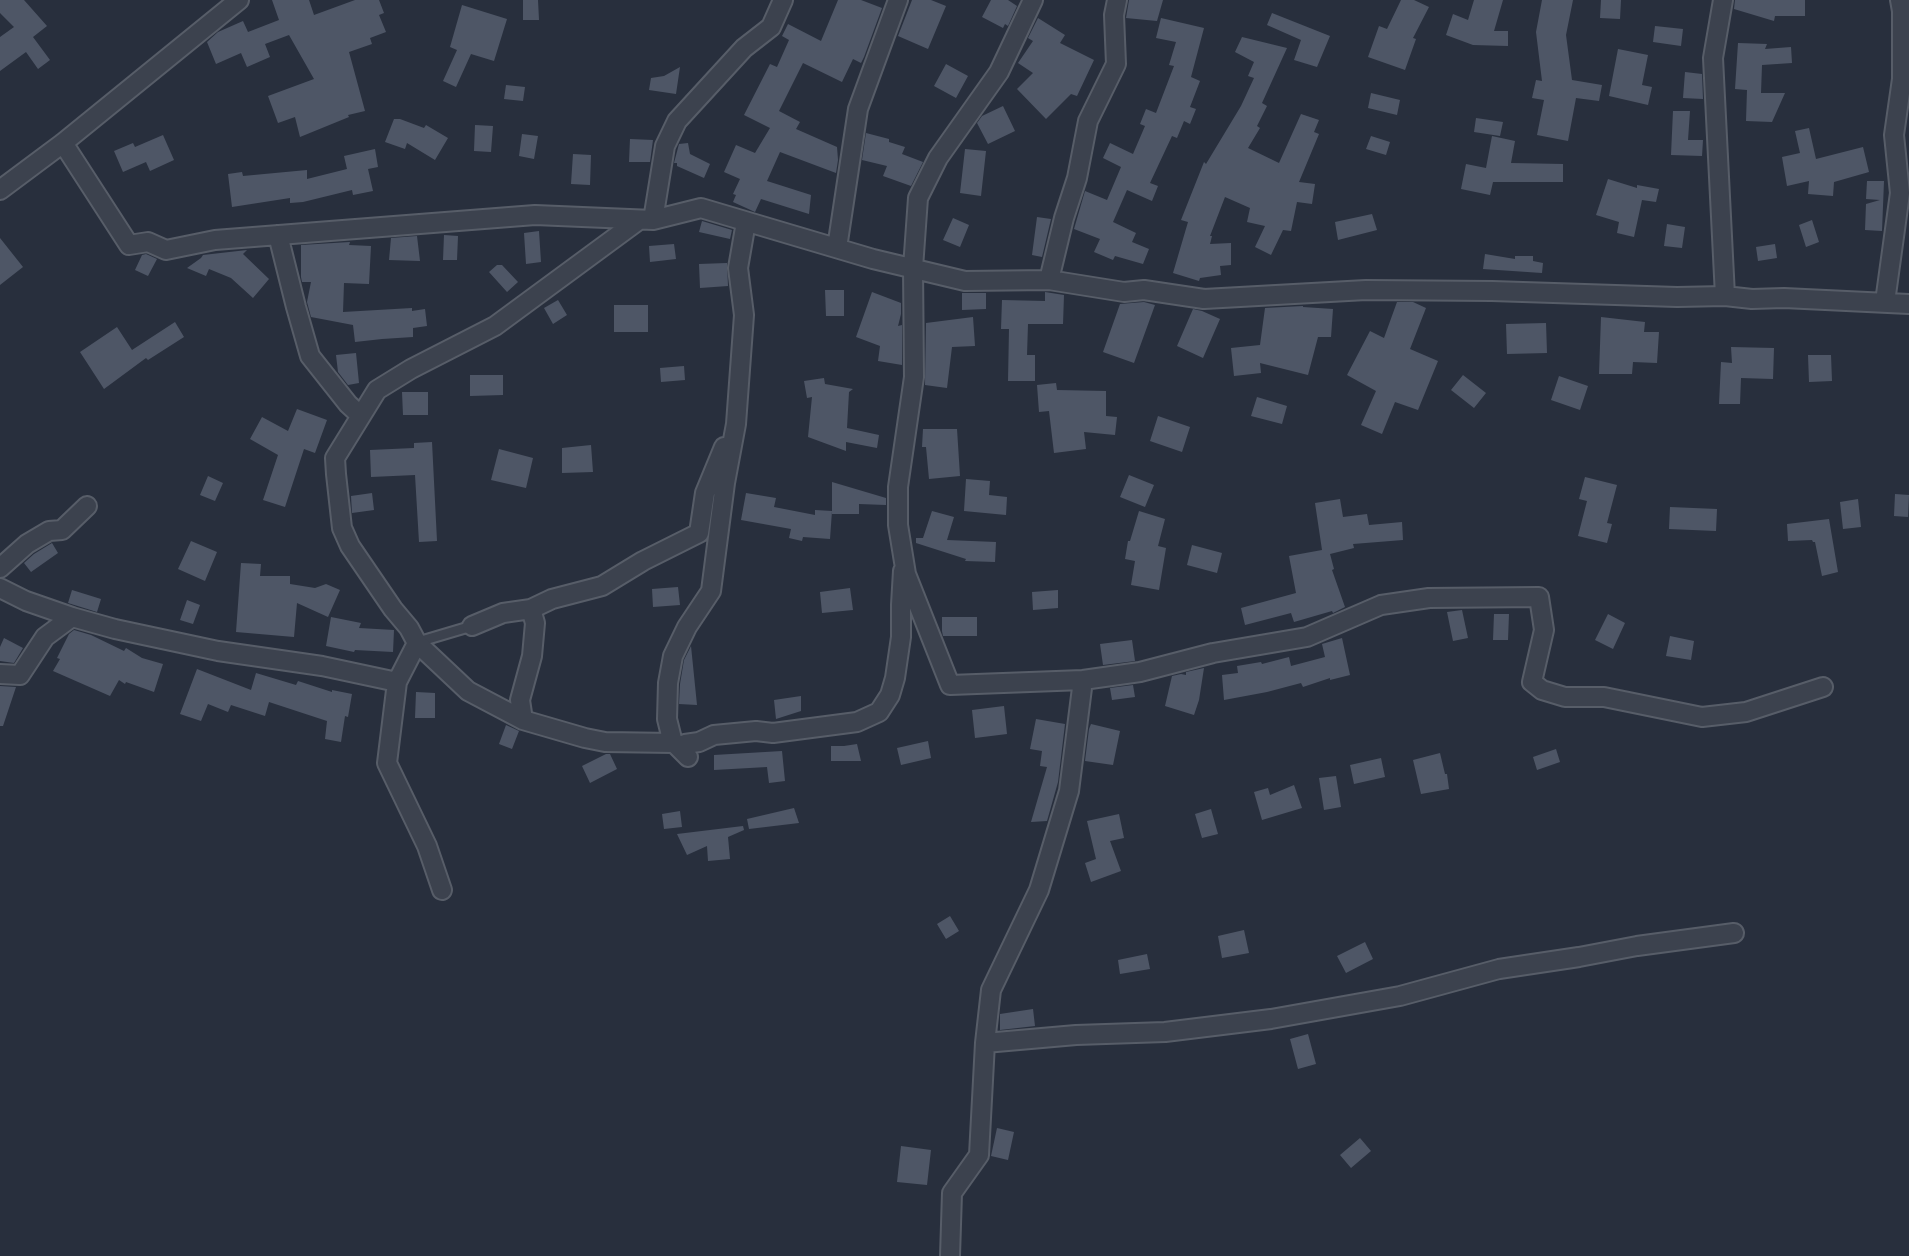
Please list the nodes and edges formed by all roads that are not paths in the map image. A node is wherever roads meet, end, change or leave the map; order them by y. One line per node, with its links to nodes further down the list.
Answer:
1 (239, 0): 8 (street)
2 (783, 0): 10 (street)
3 (898, 0): 13 (street)
4 (1033, 0): 14 (street)
5 (1117, 0): 15 (street)
6 (1723, 0): 16 (street)
7 (1900, 0): 17 (street)
8 (63, 143): 9 (street); 12 (street)
9 (0, 190)
10 (646, 220): 11 (street); 12 (street); 19 (street)
11 (746, 222): 13 (street); 20 (street)
12 (278, 235): 19 (street)
13 (837, 248): 14 (street)
14 (913, 268): 15 (street); 22 (street)
15 (1049, 280): 16 (street)
16 (1725, 296): 17 (street)
17 (1885, 302): 18 (street)
18 (1909, 304)
19 (361, 416): 28 (street)
20 (736, 424): 25 (street); 34 (street)
21 (87, 506): 23 (street)
22 (904, 564): 30 (street); 34 (street)
23 (0, 568)
24 (0, 588): 26 (street)
25 (531, 609): 27 (street); 33 (street)
26 (72, 617): 29 (street); 31 (street)
27 (472, 626): 28 (lane)
28 (417, 643): 31 (street); 33 (street)
29 (0, 674)
30 (1083, 680): 32 (street); 37 (street)
31 (397, 682): 35 (street)
32 (1823, 687)
33 (523, 720): 34 (street)
34 (682, 748)
35 (442, 890)
36 (1734, 933): 37 (street)
37 (985, 1043): 38 (street)
38 (950, 1256)

